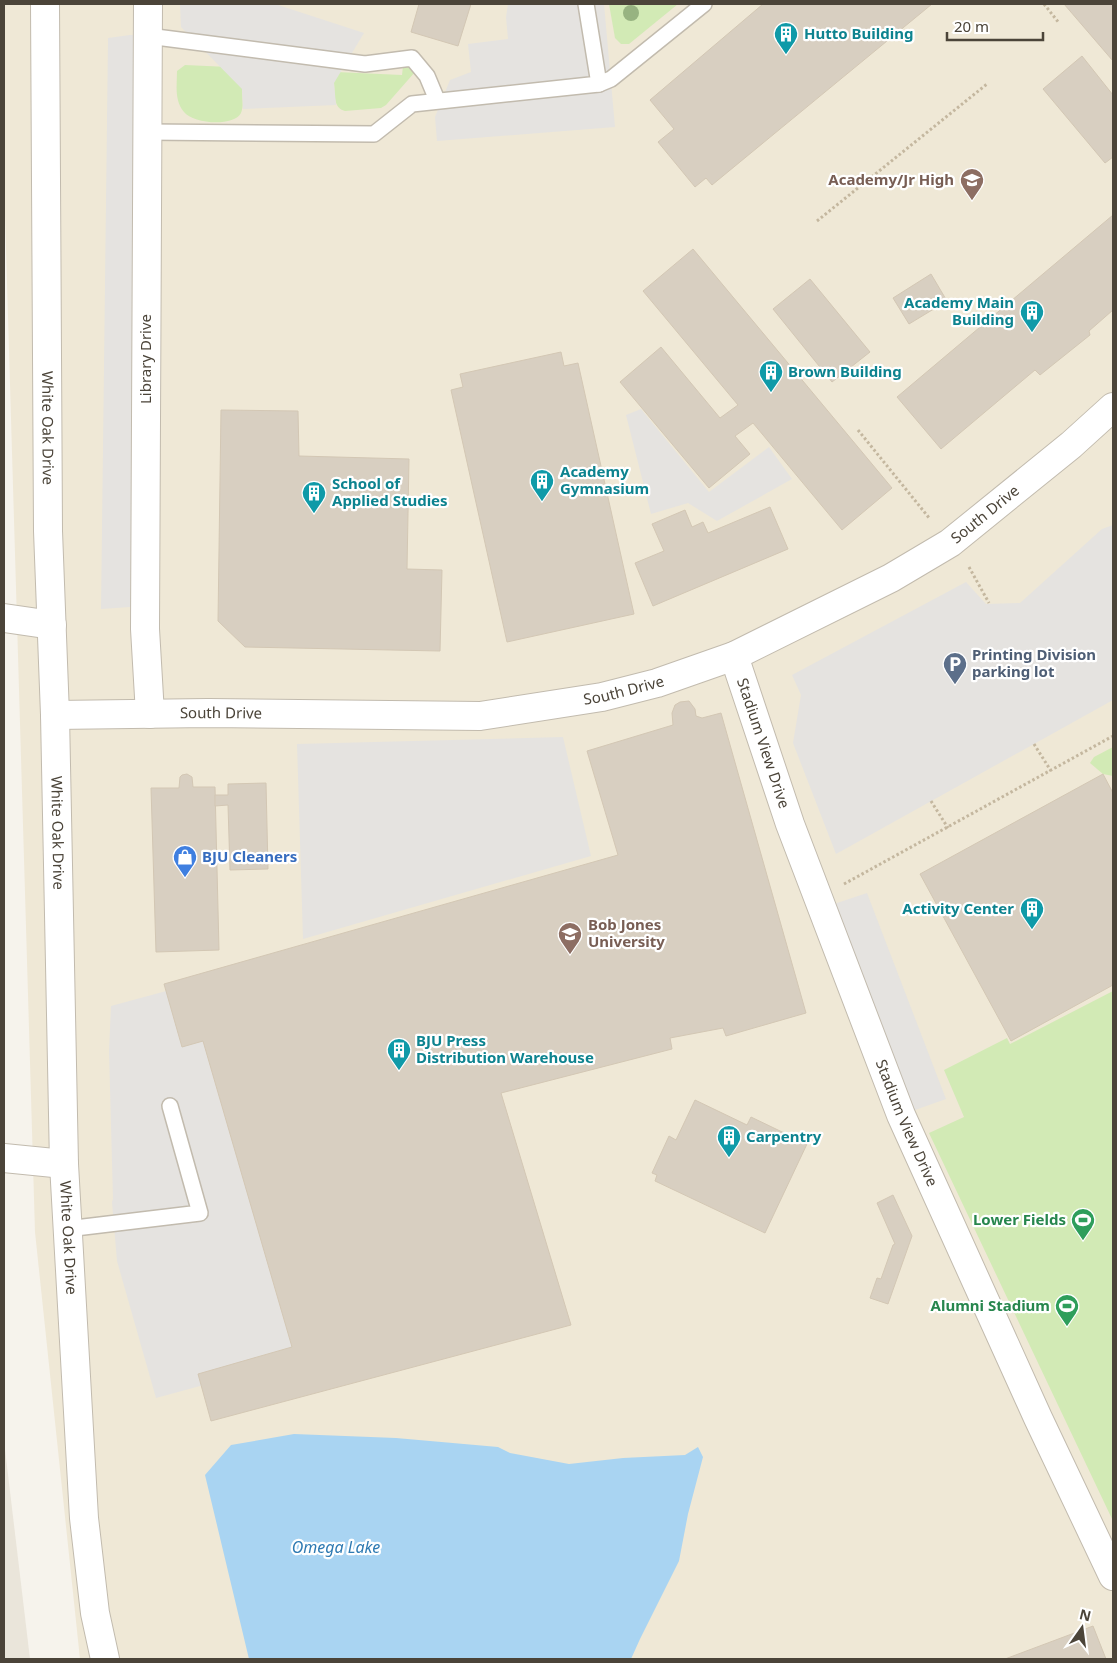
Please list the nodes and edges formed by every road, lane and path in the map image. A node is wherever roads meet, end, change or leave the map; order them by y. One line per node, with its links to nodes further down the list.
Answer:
1 (45, 4): 19 (street, White Oak Drive)
2 (148, 4): 7 (street, Library Drive)
3 (586, 4): 8 (lane)
4 (704, 4): 8 (lane)
5 (1044, 4): 6 (path)
6 (1059, 23)
7 (148, 36): 10 (lane); 11 (street, Library Drive)
8 (599, 84): 10 (lane)
9 (987, 84): 12 (path)
10 (437, 100): 11 (lane)
11 (147, 132): 21 (street, Library Drive)
12 (817, 221)
13 (1113, 407): 20 (street, South Drive)
14 (858, 430): 15 (path)
15 (932, 522)
16 (973, 573): 17 (path)
17 (989, 603)
18 (4, 618): 19 (street)
19 (52, 625): 22 (street, White Oak Drive)
20 (734, 656): 21 (street, South Drive); 33 (street, Stadium View Drive)
21 (150, 714): 22 (street, South Drive)
22 (56, 715): 31 (street, White Oak Drive)
23 (1113, 736): 25 (path)
24 (1034, 744): 25 (path)
25 (1051, 771): 27 (path)
26 (931, 801): 27 (path)
27 (948, 828): 28 (path)
28 (843, 885)
29 (170, 1106): 32 (lane)
30 (4, 1158): 31 (street)
31 (64, 1164): 32 (street, White Oak Drive)
32 (67, 1229): 34 (street, White Oak Drive)
33 (1113, 1576)
34 (105, 1659)

